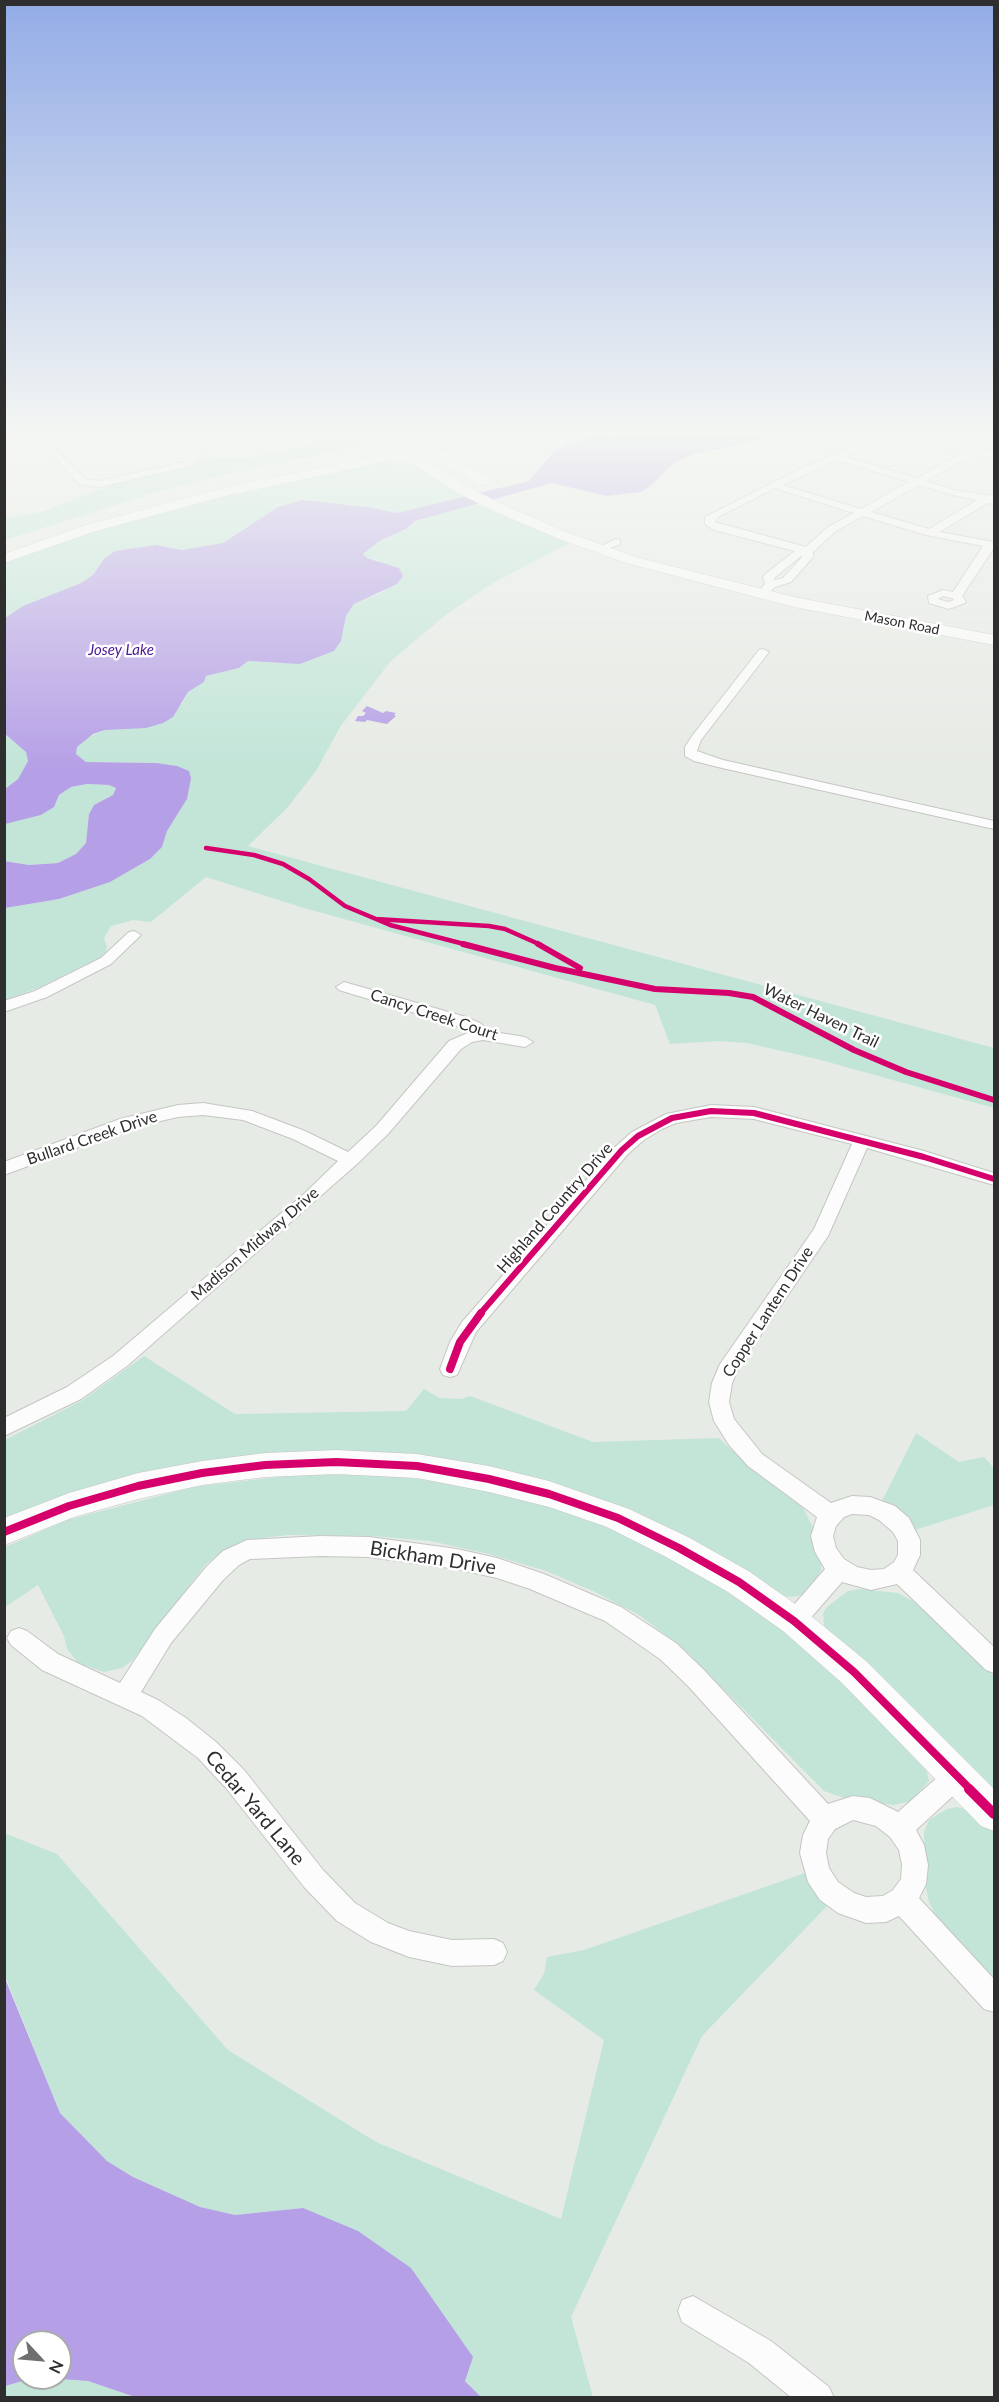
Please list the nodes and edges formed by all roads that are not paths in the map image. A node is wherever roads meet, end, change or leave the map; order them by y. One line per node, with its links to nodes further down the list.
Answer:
1 (37, 547): 10 (main road)
2 (595, 547): 8 (main road, Mason Road)
3 (604, 547): 8 (street)
4 (633, 547): 11 (main road, Mason Road)
5 (792, 547): 9 (street)
6 (812, 547): 9 (street)
7 (990, 547): 12 (street)
8 (600, 549): 11 (main road, Mason Road)
9 (807, 551): 11 (street)
10 (4, 559)
11 (766, 590): 13 (main road, Mason Road); 14 (main road, Mason Road)
12 (956, 596)
13 (994, 628)
14 (994, 640)
15 (763, 652): 16 (street)
16 (994, 825)
17 (134, 935): 19 (street)
18 (344, 987): 20 (street, Cancy Creek Court)
19 (4, 1007)
20 (483, 1035): 21 (street, Cancy Creek Court); 23 (street, Madison Midway Drive)
21 (525, 1042)
22 (862, 1140): 25 (street, Highland Country Drive); 26 (street, Highland Country Drive); 28 (street, Copper Lantern Drive)
23 (351, 1160): 24 (street, Bullard Creek Drive); 27 (street, Madison Midway Drive)
24 (4, 1169)
25 (994, 1179)
26 (450, 1368)
27 (4, 1428)
28 (832, 1515): 30 (street); 31 (street)
29 (4, 1532): 32 (main road)
30 (840, 1569): 31 (street); 32 (street)
31 (898, 1572): 34 (street)
32 (794, 1622): 36 (main road)
33 (19, 1638): 35 (street, Cedar Yard Lane)
34 (994, 1662)
35 (125, 1696): 38 (street, Bickham Drive); 41 (street, Cedar Yard Lane)
36 (957, 1776): 37 (main road); 39 (street)
37 (994, 1814)
38 (826, 1820): 39 (street); 40 (street)
39 (899, 1828): 40 (street)
40 (902, 1899): 42 (street)
41 (494, 1952)
42 (994, 1999)
43 (693, 2311): 44 (street)
44 (818, 2397)

